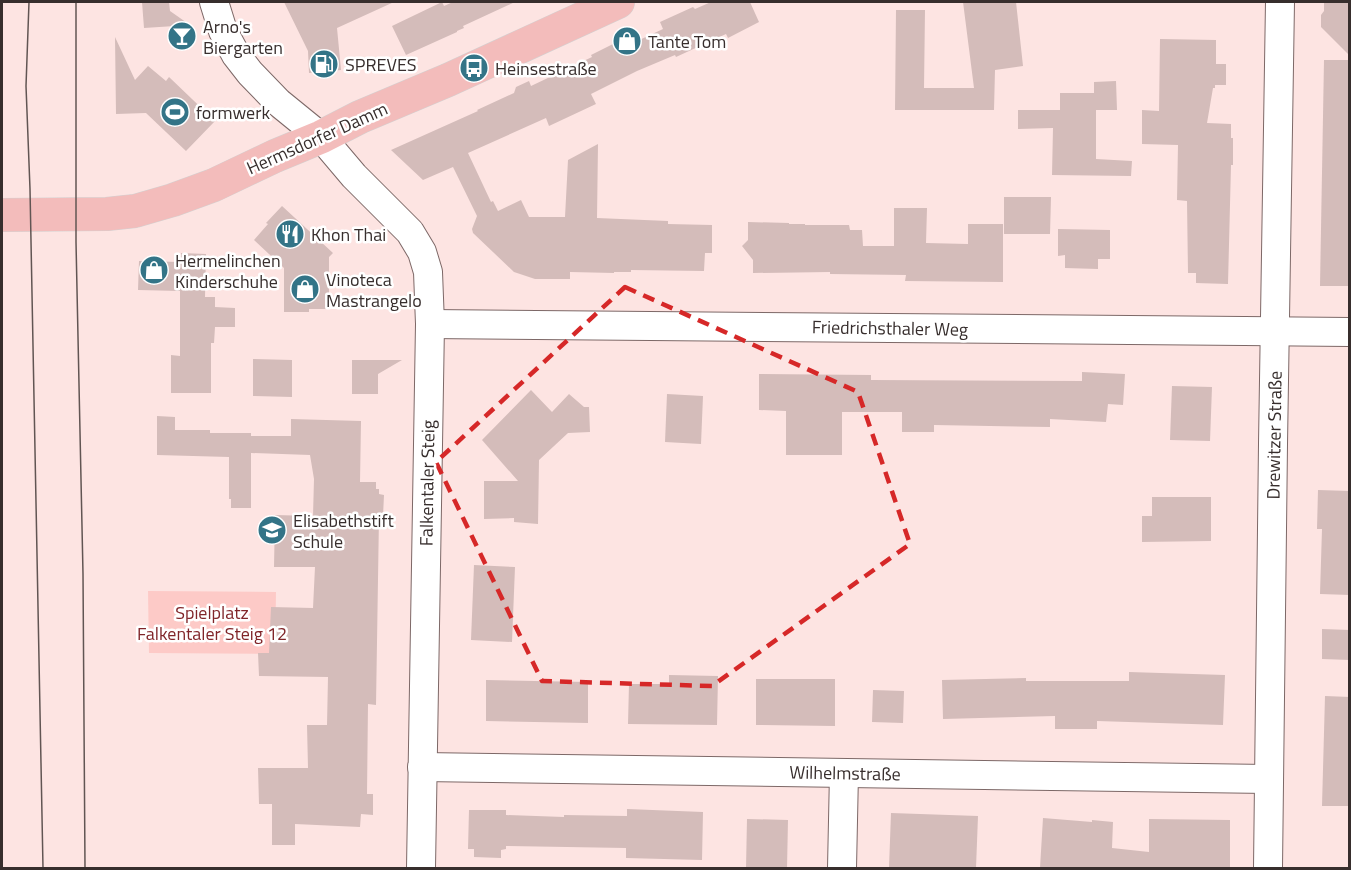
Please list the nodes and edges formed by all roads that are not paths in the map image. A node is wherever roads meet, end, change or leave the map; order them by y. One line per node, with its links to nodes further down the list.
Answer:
1 (214, 2): 4 (street)
2 (618, 2): 4 (main road, Hermsdorfer Damm)
3 (1280, 2): 7 (street, Drewitzer Straße)
4 (321, 137): 5 (main road, Hermsdorfer Damm); 6 (street, Falkentaler Steig)
5 (2, 215)
6 (430, 324): 7 (street, Friedrichsthaler Weg); 9 (street, Falkentaler Steig)
7 (1275, 332): 8 (street, Friedrichsthaler Weg); 11 (street, Drewitzer Straße)
8 (1350, 332)
9 (422, 767): 10 (street, Wilhelmstraße); 12 (street, Falkentaler Steig)
10 (844, 773): 11 (street, Wilhelmstraße); 13 (street)
11 (1268, 779): 14 (street, Drewitzer Straße)
12 (421, 868)
13 (842, 868)
14 (1268, 868)

